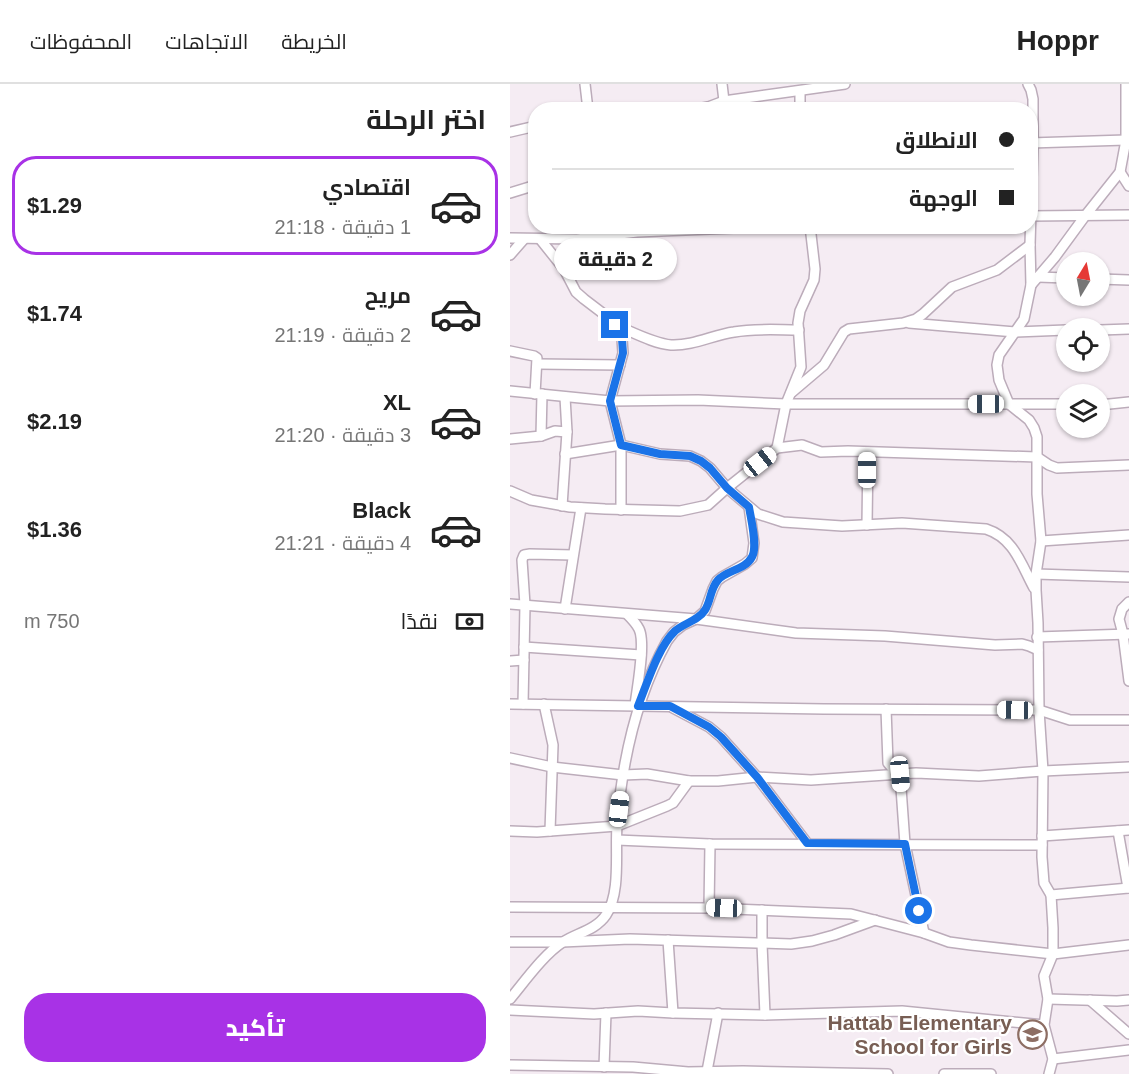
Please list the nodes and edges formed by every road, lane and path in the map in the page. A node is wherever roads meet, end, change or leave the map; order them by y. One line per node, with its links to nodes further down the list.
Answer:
1 (585, 84): 8 (street)
2 (722, 84): 7 (street)
3 (845, 84): 6 (street)
4 (1028, 84): 10 (street)
5 (1126, 84): 11 (street)
6 (800, 91): 7 (street); 9 (street)
7 (724, 101)
8 (587, 102)
9 (800, 102)
10 (1033, 102)
11 (1128, 109): 14 (street)
12 (528, 128): 13 (street)
13 (510, 132)
14 (1126, 140): 15 (street); 16 (street)
15 (1038, 143)
16 (1127, 152): 17 (street)
17 (1120, 172): 18 (street); 23 (street)
18 (1129, 186)
19 (528, 187): 20 (street)
20 (510, 193)
21 (1129, 215): 23 (street)
22 (1038, 216): 23 (street)
23 (1085, 216): 35 (street)
24 (599, 234): 29 (street)
25 (811, 234): 39 (street)
26 (1030, 234): 30 (street)
27 (510, 238): 28 (street)
28 (524, 239): 29 (street); 31 (street)
29 (540, 239): 37 (street)
30 (1030, 245): 35 (street); 36 (street)
31 (510, 255)
32 (1056, 279): 35 (street)
33 (1110, 279): 34 (street)
34 (1129, 280)
35 (1034, 281): 42 (street)
36 (903, 323): 42 (street); 47 (street)
37 (615, 325): 39 (street); 45 (street)
38 (1129, 329): 41 (street)
39 (799, 330): 47 (street)
40 (1056, 330): 42 (street)
41 (1110, 330)
42 (1015, 332): 53 (street)
43 (510, 351): 44 (street)
44 (538, 364): 45 (street); 48 (street)
45 (620, 364): 50 (street)
46 (510, 391): 48 (street)
47 (791, 393): 52 (street)
48 (539, 394): 49 (street); 57 (street)
49 (566, 397): 50 (street); 56 (street)
50 (610, 401): 52 (street); 59 (street)
51 (1129, 402): 54 (street)
52 (786, 404): 53 (street); 60 (street)
53 (1009, 404): 55 (street); 63 (street)
54 (1110, 404)
55 (1056, 405)
56 (567, 432): 57 (street); 62 (street)
57 (541, 436): 58 (street)
58 (510, 439)
59 (621, 445): 62 (street); 65 (street); 70 (street)
60 (777, 448): 61 (street); 65 (street)
61 (868, 452): 63 (street); 71 (street)
62 (565, 454): 67 (street)
63 (1037, 457): 64 (street); 73 (street)
64 (1129, 465)
65 (727, 488): 68 (street); 70 (street)
66 (510, 491): 67 (street)
67 (562, 506): 69 (street)
68 (749, 507): 71 (street); 83 (street)
69 (581, 508): 70 (street); 74 (street)
70 (621, 510)
71 (867, 525): 77 (street)
72 (1129, 535): 73 (street)
73 (1041, 541): 75 (street)
74 (573, 555): 80 (street); 81 (street)
75 (1036, 574): 76 (street); 77 (street)
76 (1129, 577)
77 (1035, 590): 85 (street)
78 (1129, 602): 84 (street)
79 (510, 604): 80 (street)
80 (525, 605): 81 (street); 86 (street)
81 (565, 609): 82 (street)
82 (627, 614): 83 (street); 88 (street)
83 (696, 619): 87 (street); 95 (street)
84 (1126, 634): 85 (street); 91 (street)
85 (1037, 638): 87 (street)
86 (524, 647): 88 (street); 89 (street)
87 (1038, 650): 98 (street)
88 (641, 655): 95 (street)
89 (524, 660): 90 (street); 93 (street)
90 (510, 661)
91 (1129, 681)
92 (510, 704): 93 (street)
93 (523, 704): 94 (street)
94 (544, 704): 95 (street); 102 (street)
95 (636, 706): 96 (street); 105 (street)
96 (670, 706): 97 (street); 106 (street)
97 (886, 709): 98 (street); 104 (street)
98 (1039, 710): 99 (street); 103 (street)
99 (1129, 720)
100 (510, 758): 102 (street)
101 (1129, 767): 103 (street)
102 (552, 768): 105 (street); 111 (street)
103 (1042, 771): 104 (street); 114 (street)
104 (900, 774): 106 (street); 117 (street)
105 (623, 775): 107 (street); 108 (street)
106 (757, 777): 107 (street); 115 (street)
107 (689, 781): 108 (street)
108 (617, 826): 111 (street); 113 (street)
109 (1129, 830): 112 (street)
110 (510, 831): 111 (street)
111 (550, 831)
112 (1118, 831): 114 (street); 118 (street)
113 (616, 840): 116 (street); 121 (street)
114 (1042, 840): 117 (street); 119 (street)
115 (807, 843): 116 (street); 117 (street)
116 (710, 844): 122 (street)
117 (905, 844): 125 (street)
118 (1128, 888): 119 (street)
119 (1051, 895): 131 (street)
120 (510, 907): 121 (street)
121 (610, 907): 122 (street); 128 (street)
122 (709, 908): 123 (street)
123 (762, 910): 124 (street); 129 (street)
124 (875, 920): 125 (street); 129 (street)
125 (924, 933): 131 (street)
126 (668, 940): 128 (street); 129 (street); 138 (street)
127 (510, 942): 128 (street)
128 (562, 942): 132 (street)
129 (762, 944): 140 (street)
130 (1129, 945): 131 (street)
131 (1053, 954): 133 (street)
132 (510, 999)
133 (1048, 999): 134 (street); 141 (street)
134 (1090, 1000): 135 (street); 142 (street)
135 (1129, 1000)
136 (510, 1010): 137 (street)
137 (606, 1013): 138 (street); 146 (street)
138 (673, 1013): 139 (street)
139 (718, 1013): 140 (street); 147 (street)
140 (765, 1015): 141 (street)
141 (1044, 1025): 144 (street)
142 (1129, 1034)
143 (1129, 1050): 144 (street)
144 (1053, 1059): 154 (street)
145 (510, 1065): 146 (street)
146 (604, 1067): 148 (street)
147 (707, 1071): 148 (street); 149 (street)
148 (686, 1073)
149 (830, 1073): 150 (street)
150 (888, 1074)
151 (944, 1074): 152 (street)
152 (971, 1074): 153 (street)
153 (991, 1074)
154 (1049, 1074)

